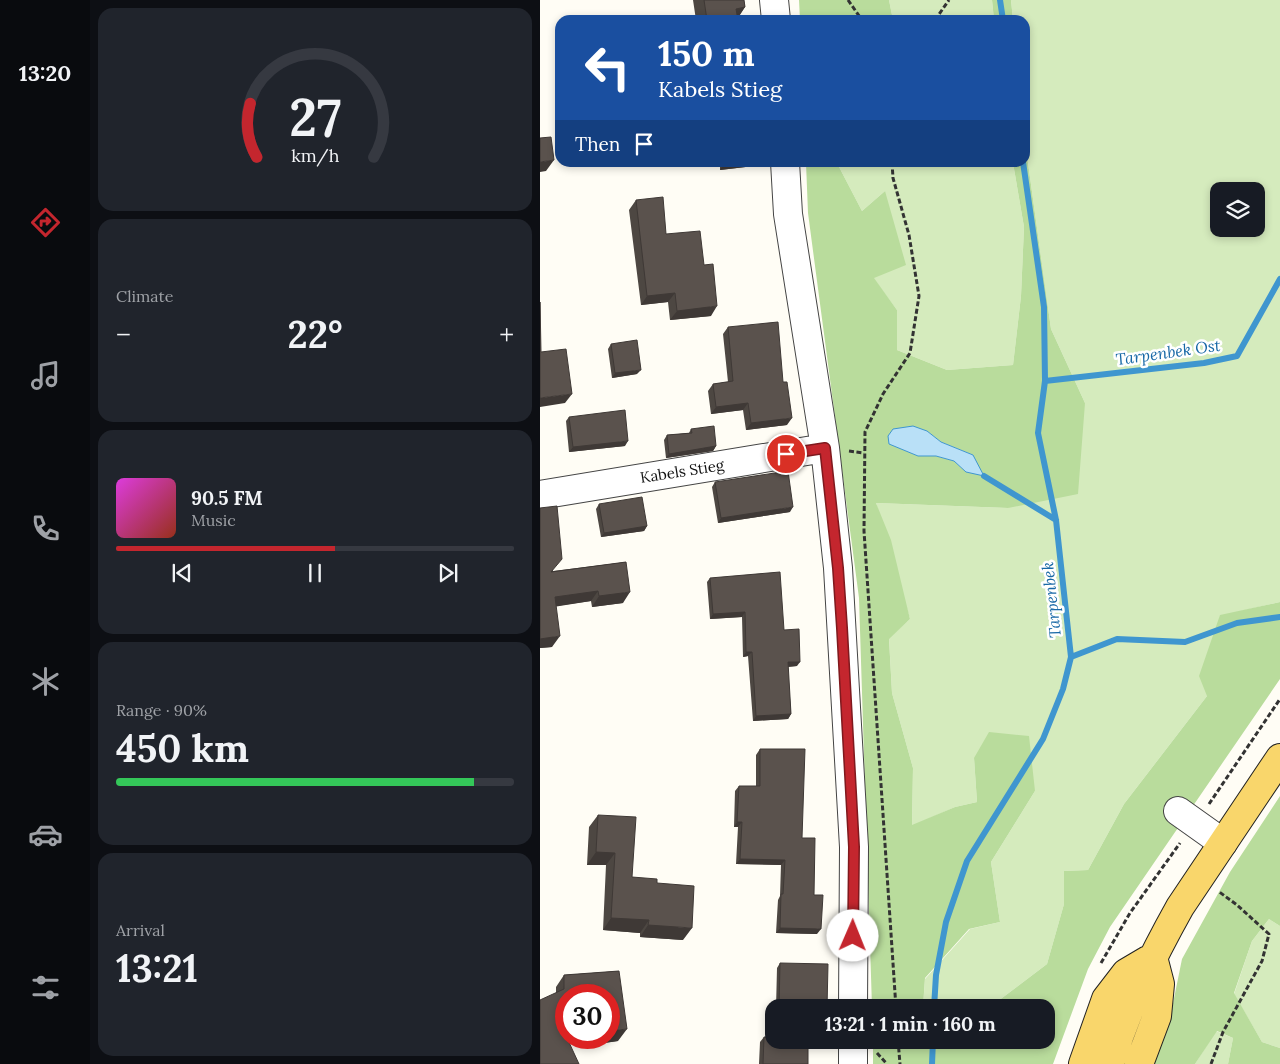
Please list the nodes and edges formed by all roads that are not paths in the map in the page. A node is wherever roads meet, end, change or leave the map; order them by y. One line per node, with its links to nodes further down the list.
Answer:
1 (774, 0): 2 (street)
2 (776, 15)
3 (785, 167): 4 (street)
4 (825, 448): 5 (street, Kabels Stieg); 10 (street)
5 (540, 494)
6 (1280, 758): 8 (main road)
7 (1186, 817): 8 (street)
8 (1223, 844): 9 (main road)
9 (1153, 957): 13 (main road); 14 (main road); 15 (main road)
10 (853, 999)
11 (853, 1049): 12 (street)
12 (853, 1064)
13 (1083, 1064)
14 (1110, 1064)
15 (1139, 1064)

